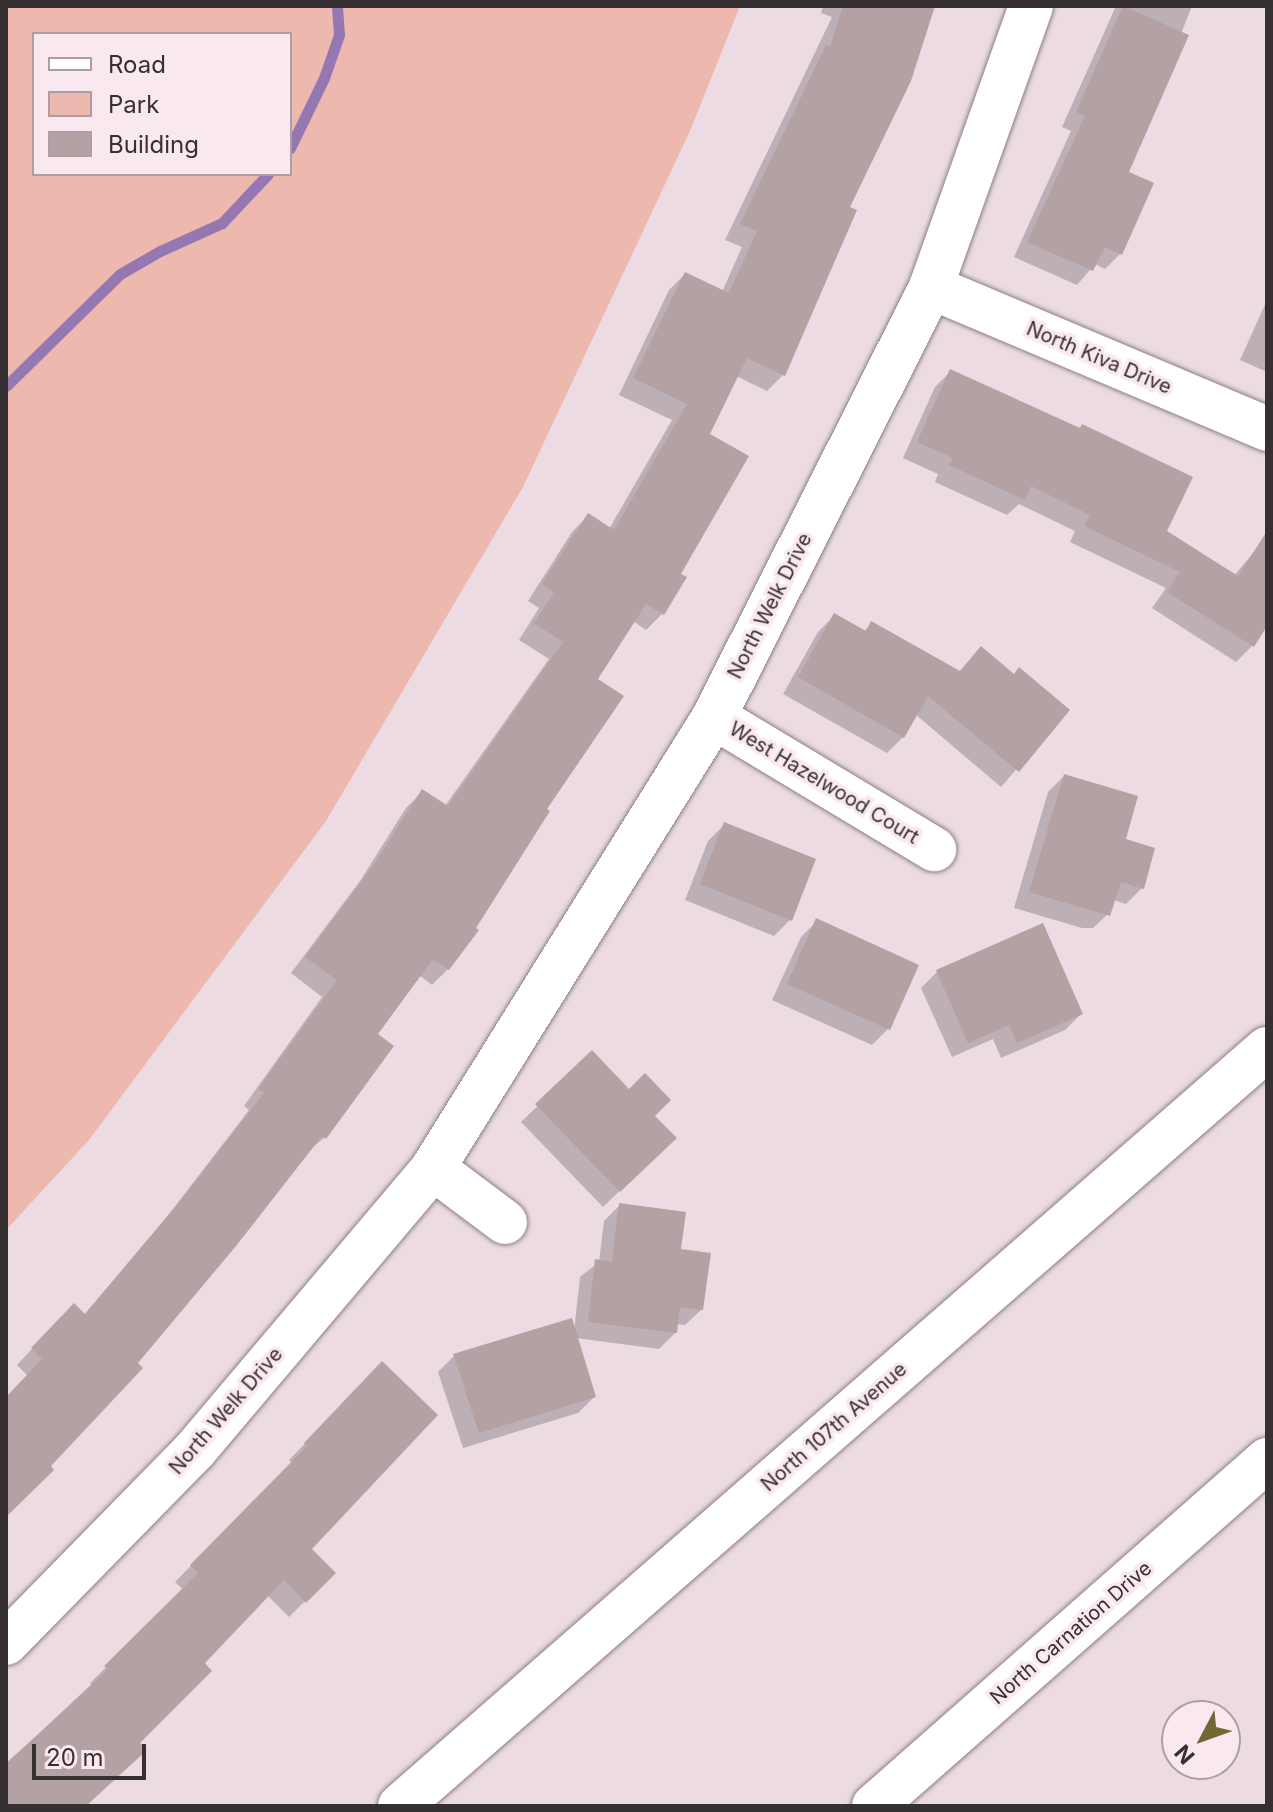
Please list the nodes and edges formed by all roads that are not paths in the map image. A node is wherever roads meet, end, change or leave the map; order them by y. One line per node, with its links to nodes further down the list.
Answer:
1 (1031, 6): 2 (street, North Welk Drive)
2 (931, 287): 3 (street, North Kiva Drive); 4 (street, North Welk Drive)
3 (1267, 429)
4 (714, 717): 5 (street, West Hazelwood Court); 7 (street, North Welk Drive)
5 (934, 849)
6 (1267, 1049): 11 (street, North 107th Avenue)
7 (433, 1168): 8 (street); 10 (street, North Welk Drive)
8 (505, 1222)
9 (1267, 1460): 12 (street, North Carnation Drive)
10 (6, 1643)
11 (400, 1806)
12 (874, 1806)

